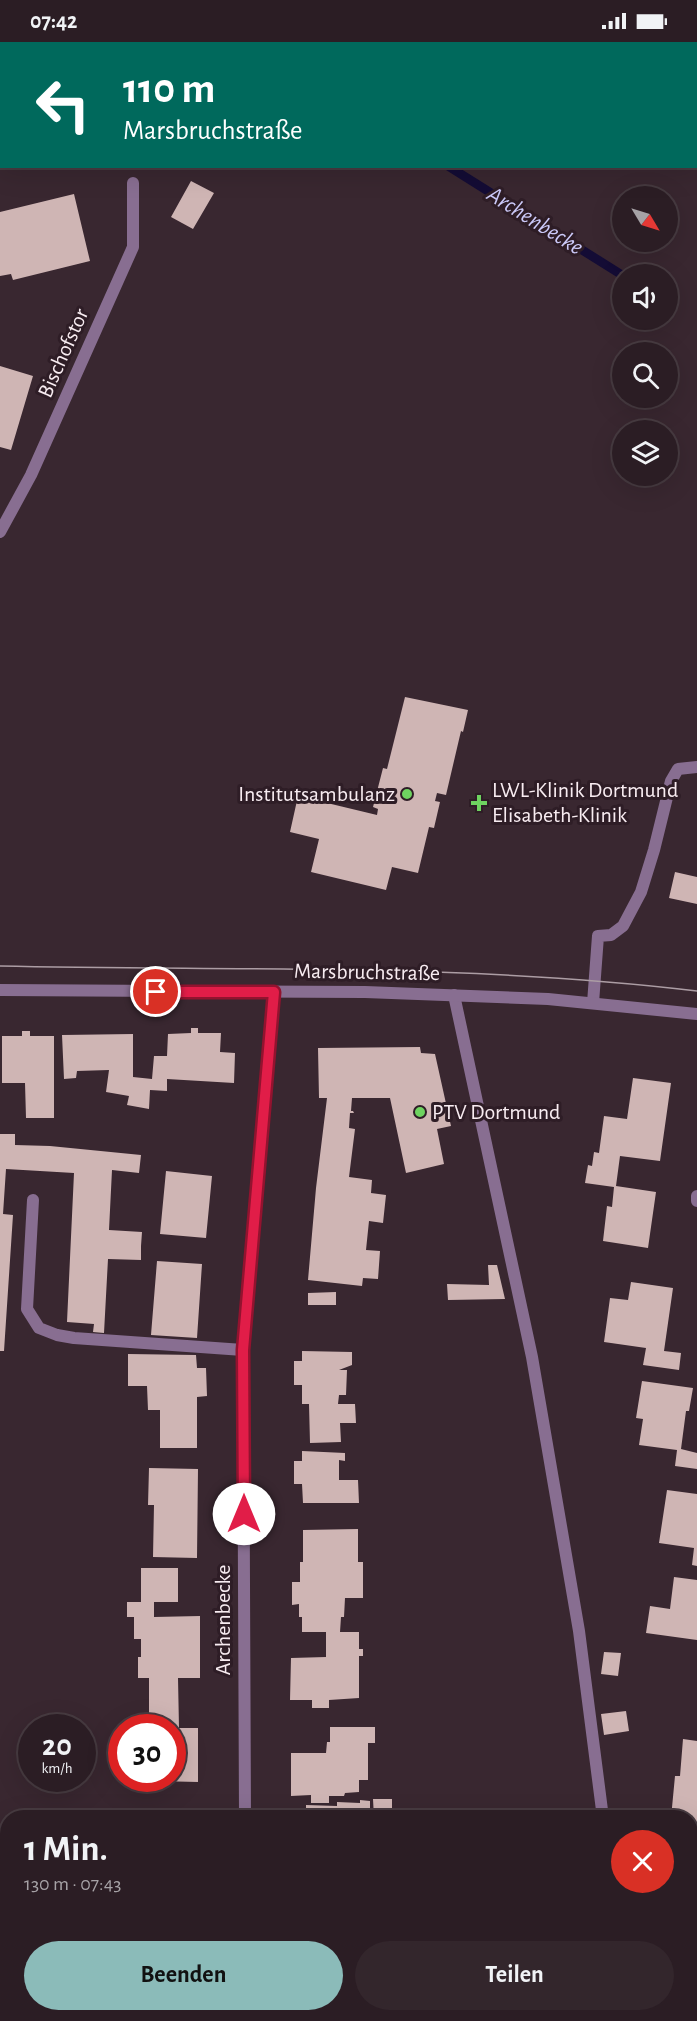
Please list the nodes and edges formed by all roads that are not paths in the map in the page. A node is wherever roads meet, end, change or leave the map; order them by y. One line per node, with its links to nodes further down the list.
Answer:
1 (133, 183): 2 (street, Bischofstor)
2 (0, 532)
3 (697, 767): 7 (street)
4 (0, 990): 5 (street, Marsbruchstraße)
5 (274, 992): 6 (street, Marsbruchstraße); 12 (street, Archenbecke)
6 (454, 995): 7 (street, Marsbruchstraße); 14 (street)
7 (593, 1003): 8 (street, Marsbruchstraße)
8 (697, 1014)
9 (697, 1197): 11 (street)
10 (33, 1200): 12 (street)
11 (697, 1201)
12 (243, 1350): 13 (street, Archenbecke)
13 (245, 1810)
14 (602, 1810)

